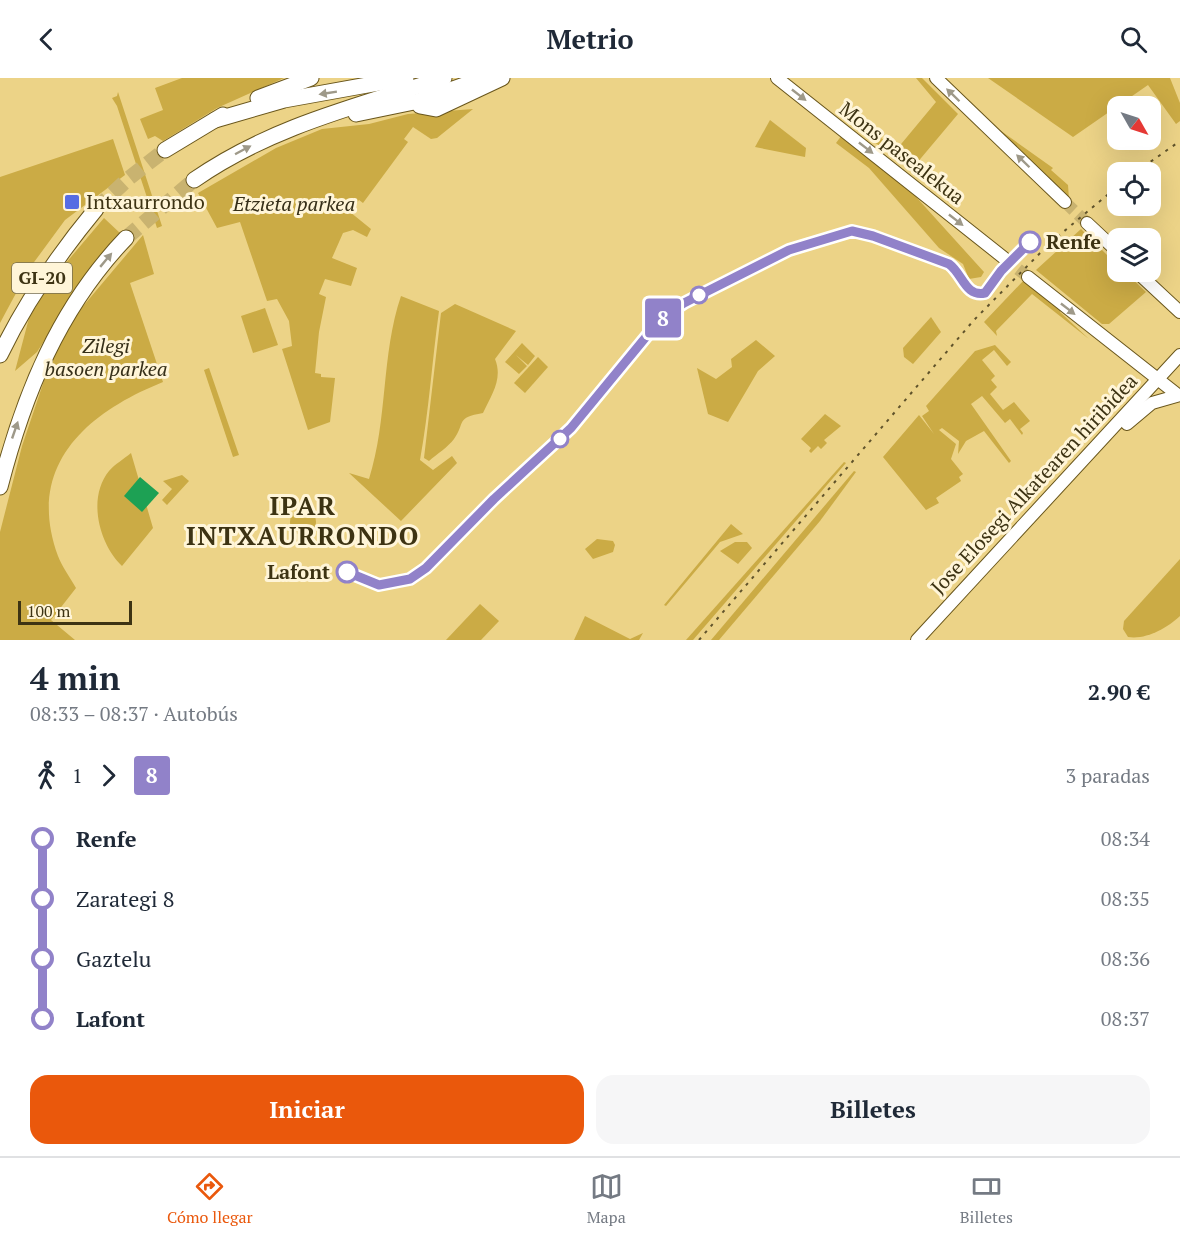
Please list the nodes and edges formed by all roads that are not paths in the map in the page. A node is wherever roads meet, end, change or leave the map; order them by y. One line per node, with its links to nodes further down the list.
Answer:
1 (311, 78): 9 (highway)
2 (406, 78): 9 (highway, one-way to 9)
3 (444, 78): 10 (highway)
4 (484, 78): 10 (highway)
5 (502, 78): 8 (highway)
6 (777, 78): 18 (main road, Mons pasealekua, one-way to 18)
7 (936, 78): 13 (main road, one-way to 7)
8 (420, 106)
9 (215, 120): 11 (highway)
10 (306, 122): 12 (highway, one-way to 10)
11 (165, 150)
12 (194, 180)
13 (1065, 202)
14 (96, 209): 22 (highway, GI-20)
15 (1087, 223): 17 (main road)
16 (126, 238): 26 (highway, GI-20, one-way to 16)
17 (1107, 242)
18 (1004, 258)
19 (1028, 277): 24 (main road, one-way to 24)
20 (1148, 282): 21 (main road)
21 (1180, 312)
22 (0, 355)
23 (1180, 355): 24 (main road, Jose Elosegi Alkatearen hiribidea)
24 (1158, 379): 25 (main road); 27 (main road, Jose Elosegi Alkatearen hiribidea)
25 (1179, 395): 28 (main road, Jose Elosegi Alkatearen hiribidea)
26 (0, 487)
27 (917, 640)
28 (927, 640)

